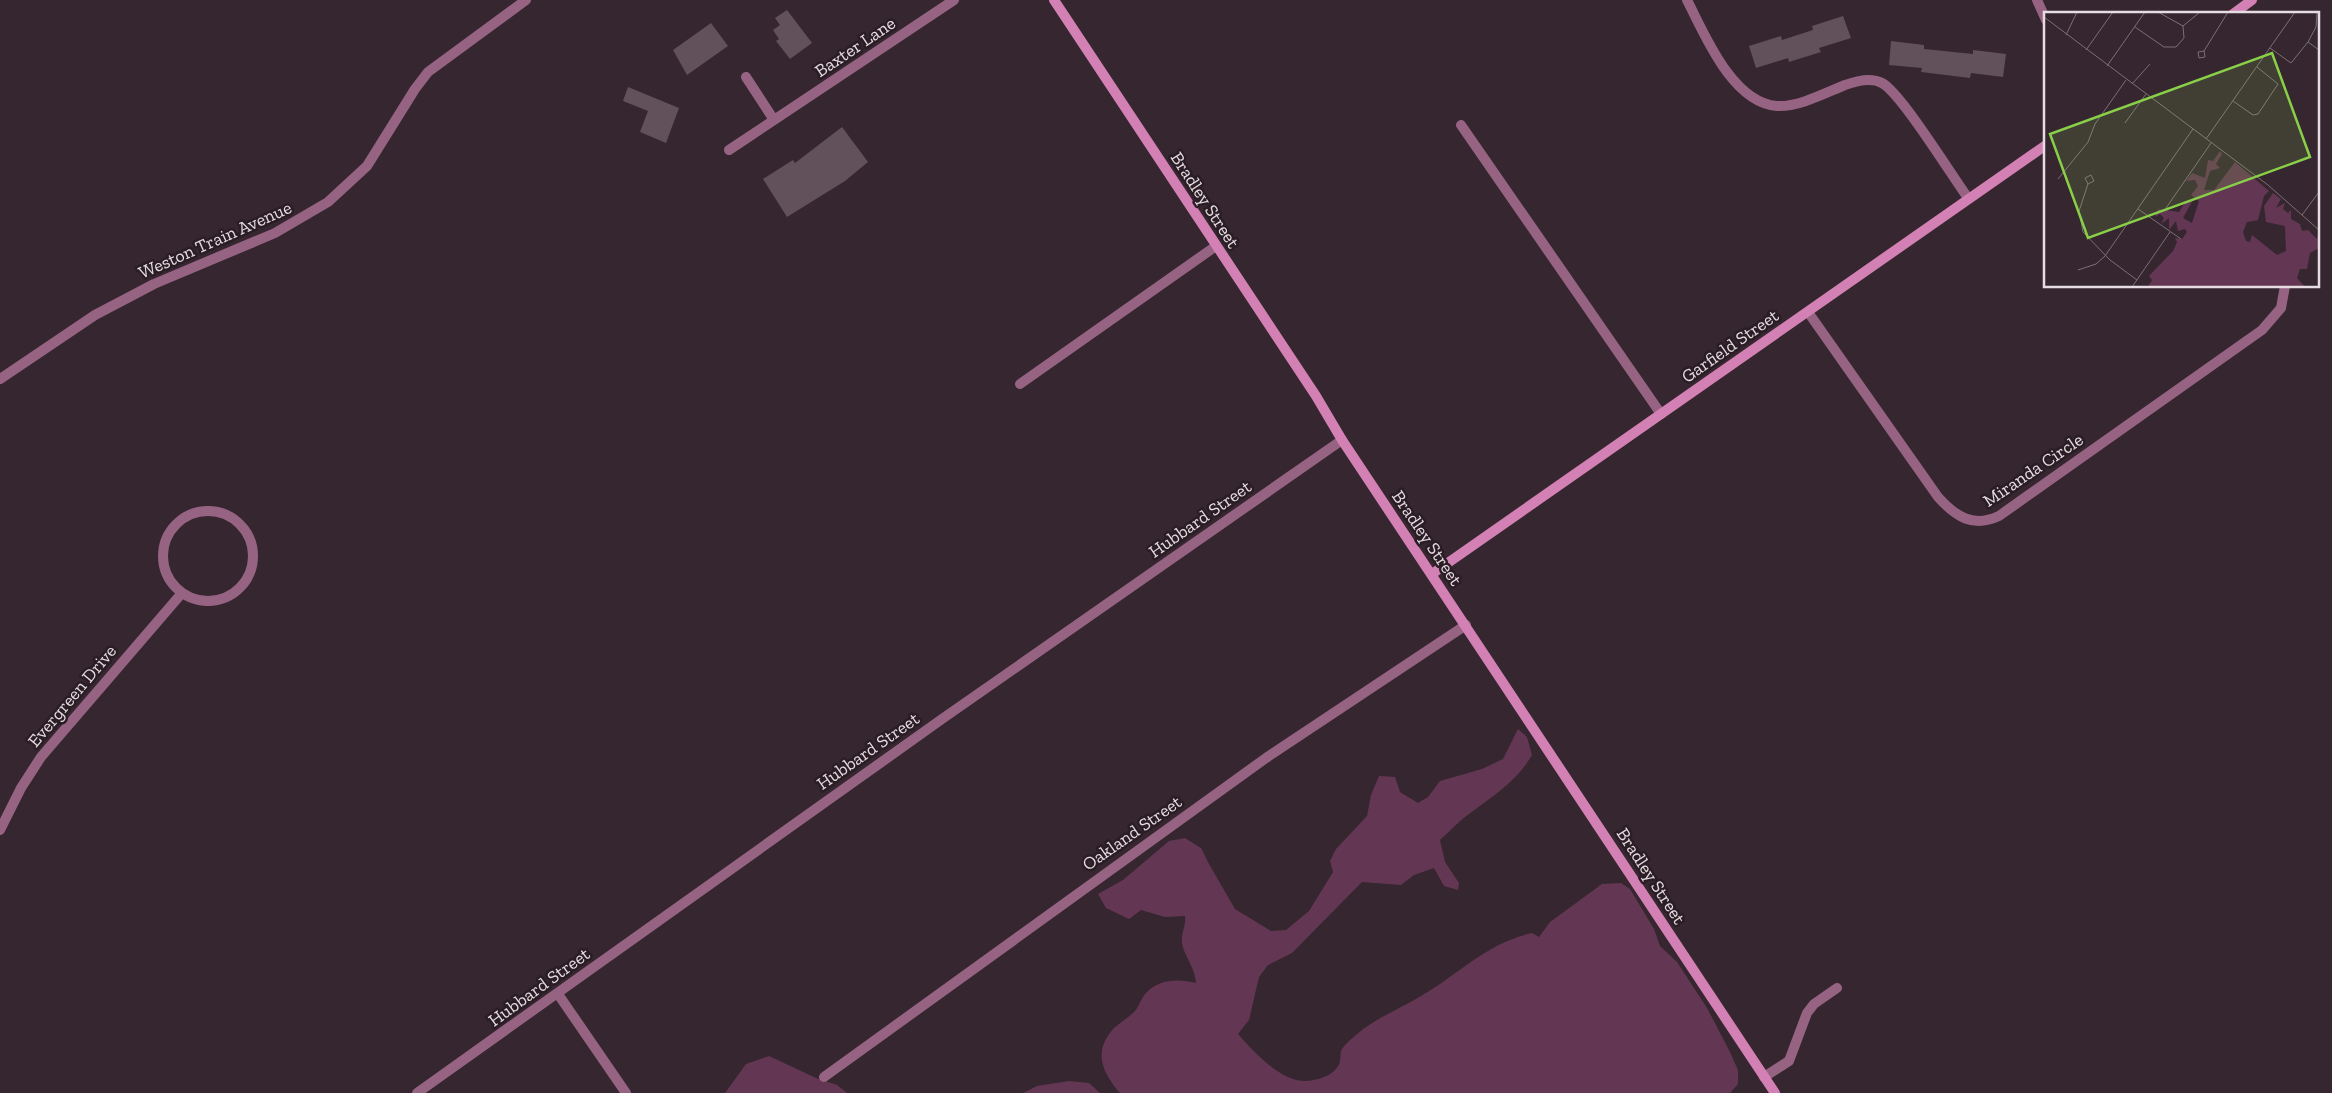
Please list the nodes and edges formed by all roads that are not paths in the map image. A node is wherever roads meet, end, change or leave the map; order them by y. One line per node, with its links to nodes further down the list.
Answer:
1 (526, 0): 18 (street, Weston Train Avenue)
2 (954, 0): 10 (street, Baxter Lane)
3 (1054, 0): 15 (main road, Bradley Street)
4 (1687, 0): 14 (street)
5 (2037, 0): 8 (street)
6 (2252, 0): 7 (main road)
7 (2236, 12)
8 (2044, 16)
9 (746, 76): 10 (street)
10 (774, 120): 13 (street, Baxter Lane)
11 (1461, 125): 20 (street)
12 (2044, 146): 14 (main road, Garfield Street)
13 (729, 150)
14 (1968, 198): 17 (main road, Garfield Street)
15 (1216, 246): 19 (street); 21 (main road, Bradley Street)
16 (2285, 288): 17 (street, Miranda Circle)
17 (1808, 312): 20 (main road, Garfield Street)
18 (0, 379)
19 (1020, 384)
20 (1661, 414): 22 (main road, Garfield Street)
21 (1342, 440): 22 (main road, Bradley Street); 27 (street, Hubbard Street)
22 (1432, 574): 24 (main road, Bradley Street)
23 (182, 592): 23 (street); 25 (street, Evergreen Drive)
24 (1466, 625): 28 (street, Oakland Street); 29 (main road, Bradley Street)
25 (0, 830)
26 (1837, 988): 29 (street)
27 (558, 994): 30 (street, Hubbard Street); 31 (street)
28 (824, 1077)
29 (1764, 1077): 32 (main road, Bradley Street)
30 (417, 1093)
31 (626, 1093)
32 (1774, 1093)

